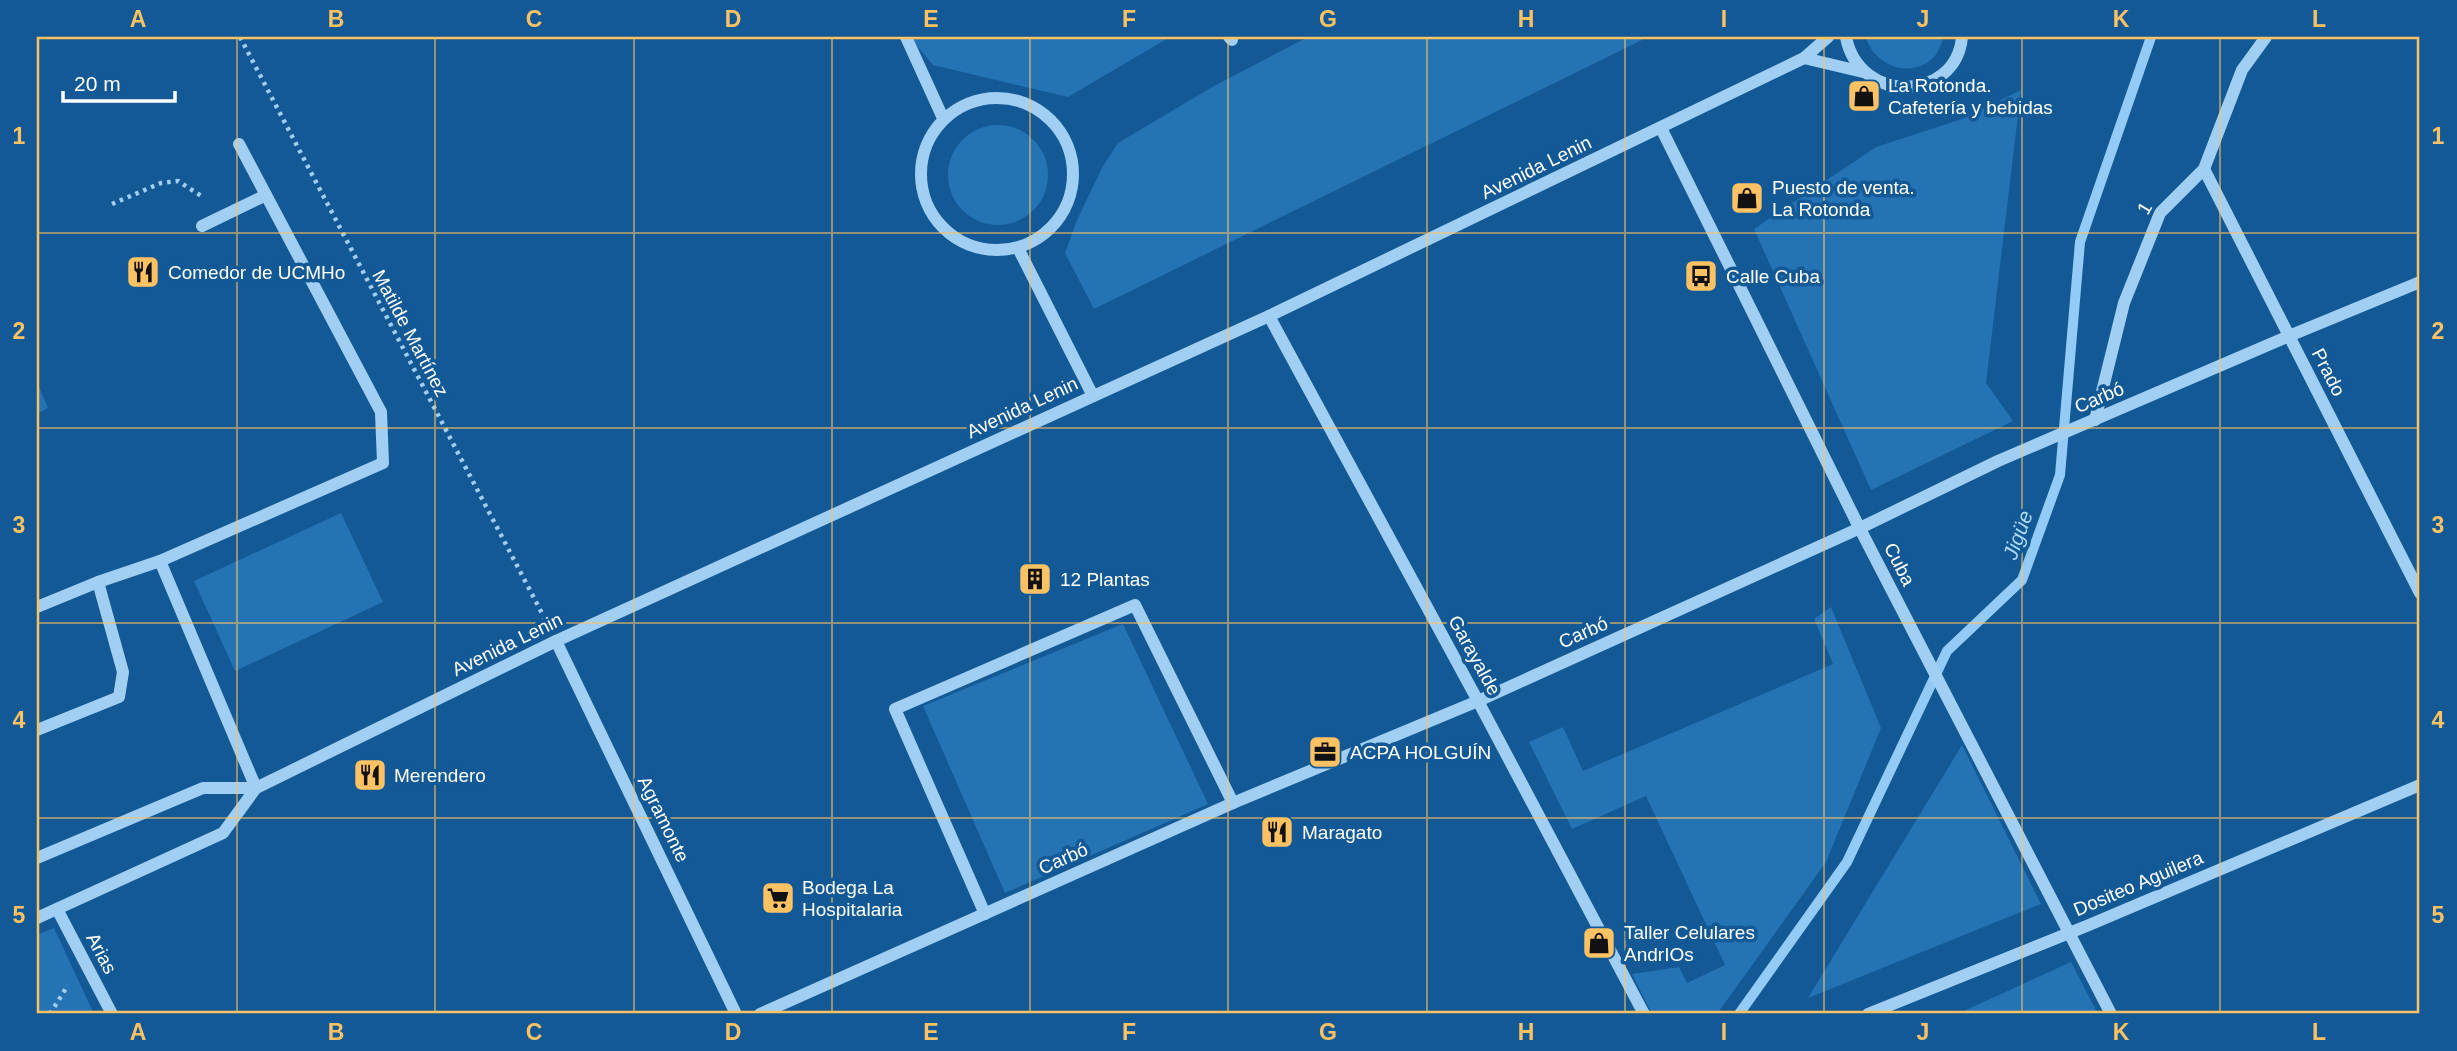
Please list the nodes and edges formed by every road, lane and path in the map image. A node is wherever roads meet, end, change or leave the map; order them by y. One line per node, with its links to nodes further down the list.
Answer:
1 (240, 37): 28 (path, Matilde Martínez)
2 (906, 37): 9 (street)
3 (1828, 37): 7 (street, Avenida Lenin)
4 (1846, 37): 8 (street)
5 (1962, 37): 8 (street)
6 (2266, 37): 12 (street, 1)
7 (1804, 58): 8 (street); 10 (street, Avenida Lenin)
8 (1863, 72)
9 (942, 116): 17 (street); 17 (street)
10 (1661, 128): 19 (street, Avenida Lenin); 23 (street, Cuba)
11 (239, 144): 13 (street)
12 (2204, 169): 20 (street, Prado); 22 (street, 1)
13 (266, 195): 15 (street); 24 (street)
14 (112, 204): 15 (path)
15 (223, 216): 16 (street)
16 (202, 226)
17 (1018, 248): 21 (street)
18 (2420, 282): 20 (street, Carbó)
19 (1269, 316): 21 (street, Avenida Lenin); 29 (street, Garayalde)
20 (2289, 336): 22 (street, Carbó); 26 (street, Prado)
21 (1093, 396): 28 (street, Avenida Lenin)
22 (2095, 420): 23 (street, Carbó)
23 (1860, 528): 29 (street, Carbó); 38 (street, Cuba)
24 (160, 561): 25 (street); 32 (street)
25 (98, 582): 27 (street); 30 (street)
26 (2420, 593)
27 (37, 607)
28 (556, 641): 32 (street, Avenida Lenin); 40 (street, Agramonte)
29 (1478, 701): 33 (street, Carbó); 42 (street, Garayalde)
30 (37, 730)
31 (2420, 785): 38 (street, Dositeo Aguilera)
32 (256, 788): 34 (street, Avenida Lenin); 35 (street, Avenida Lenin)
33 (1233, 803): 36 (street, Carbó); 36 (street)
34 (37, 859)
35 (57, 909): 37 (street, Avenida Lenin); 39 (street, Arias)
36 (985, 914): 41 (street, Carbó)
37 (37, 918)
38 (2070, 933): 43 (street, Dositeo Aguilera); 44 (street, Cuba)
39 (112, 1014)
40 (736, 1014)
41 (760, 1014)
42 (1644, 1014)
43 (1868, 1014)
44 (2111, 1014)

